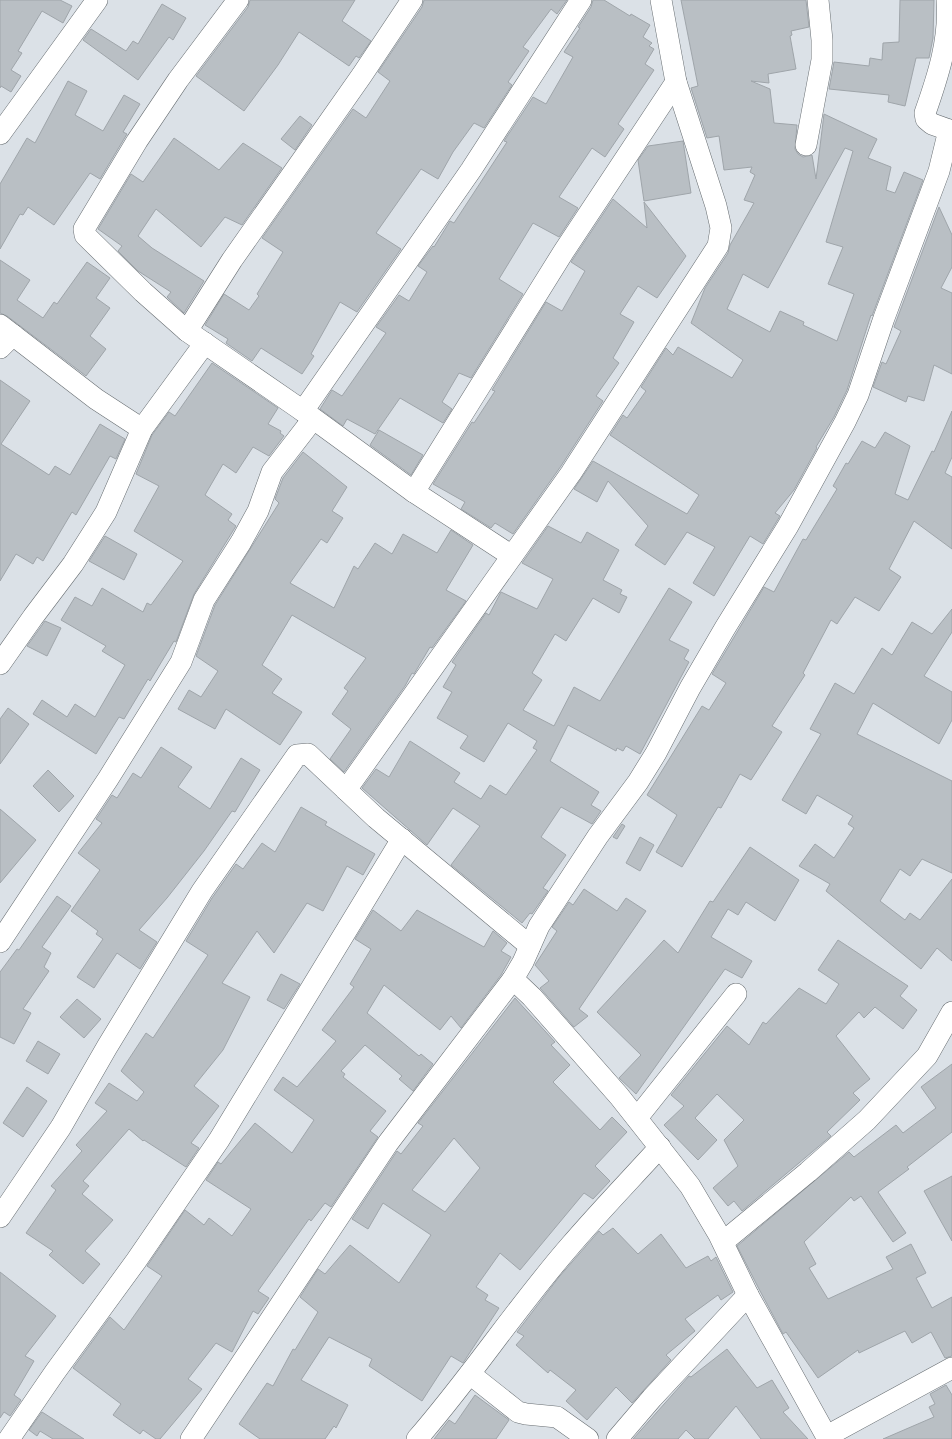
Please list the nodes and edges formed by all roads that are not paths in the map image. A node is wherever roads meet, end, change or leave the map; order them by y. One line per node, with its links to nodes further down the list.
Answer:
1 (97, 0): 10 (street)
2 (238, 0): 12 (street)
3 (412, 0): 12 (street)
4 (581, 0): 15 (street)
5 (661, 0): 8 (street)
6 (818, 0): 11 (street)
7 (947, 0): 9 (street)
8 (676, 82): 17 (street); 18 (street)
9 (951, 130): 23 (street)
10 (0, 134)
11 (806, 146)
12 (187, 331): 14 (street)
13 (4, 336): 16 (street)
14 (205, 343): 15 (street); 16 (street)
15 (308, 415): 17 (street); 22 (street)
16 (142, 429): 19 (street)
17 (414, 492): 18 (street)
18 (512, 556): 20 (street)
19 (0, 664)
20 (346, 790): 21 (street); 29 (street)
21 (402, 839): 23 (street); 35 (street)
22 (0, 942)
23 (530, 946): 24 (street)
24 (513, 979): 27 (street); 36 (street)
25 (736, 994): 27 (street)
26 (952, 1012): 30 (street)
27 (637, 1118): 28 (street)
28 (660, 1147): 30 (street); 33 (street)
29 (0, 1217)
30 (723, 1242): 31 (street)
31 (748, 1295): 34 (street); 39 (street)
32 (952, 1368): 34 (street)
33 (470, 1374): 37 (street); 38 (street)
34 (827, 1438)
35 (9, 1439)
36 (192, 1439)
37 (418, 1439)
38 (588, 1439)
39 (617, 1439)

